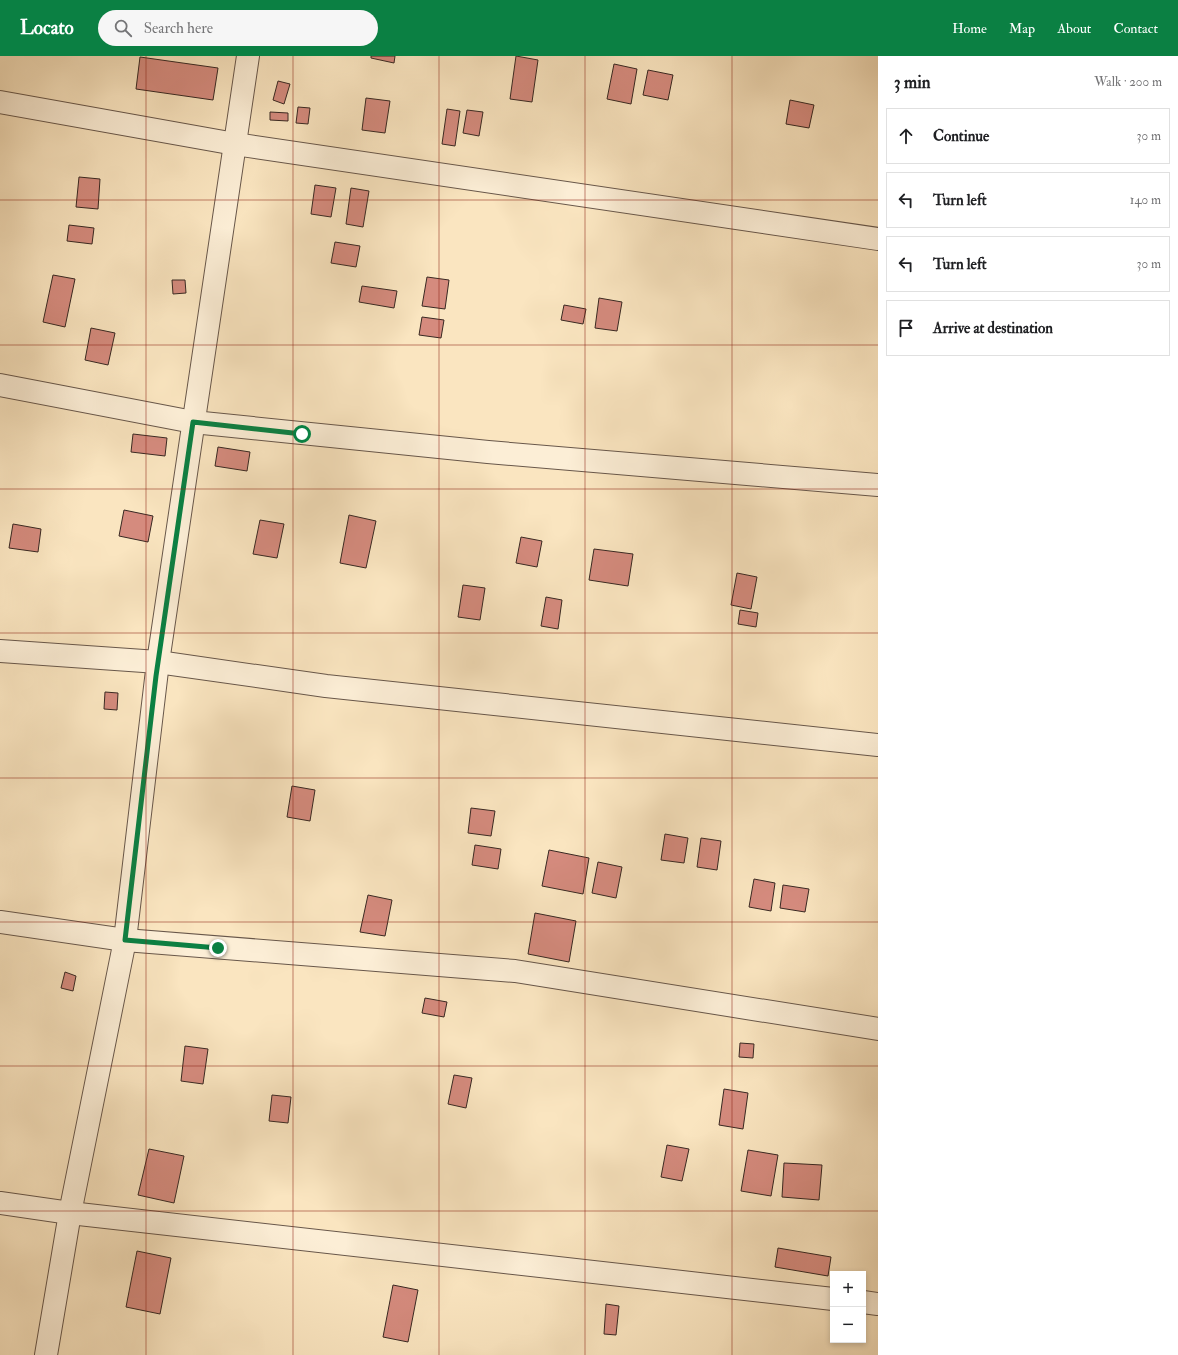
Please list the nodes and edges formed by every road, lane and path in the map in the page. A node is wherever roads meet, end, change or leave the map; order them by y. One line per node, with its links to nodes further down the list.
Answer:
1 (248, 56): 3 (street)
2 (0, 102): 3 (street)
3 (235, 144): 4 (street); 6 (street)
4 (878, 239)
5 (0, 385): 6 (street)
6 (193, 422): 7 (street); 9 (street)
7 (878, 485)
8 (0, 651): 9 (street)
9 (158, 662): 10 (street); 12 (street)
10 (878, 745)
11 (0, 922): 12 (street)
12 (125, 940): 13 (street); 15 (street)
13 (878, 1029)
14 (0, 1203): 15 (street)
15 (70, 1213): 16 (street); 19 (street)
16 (830, 1299)
17 (866, 1302): 18 (street)
18 (878, 1304)
19 (46, 1355)

